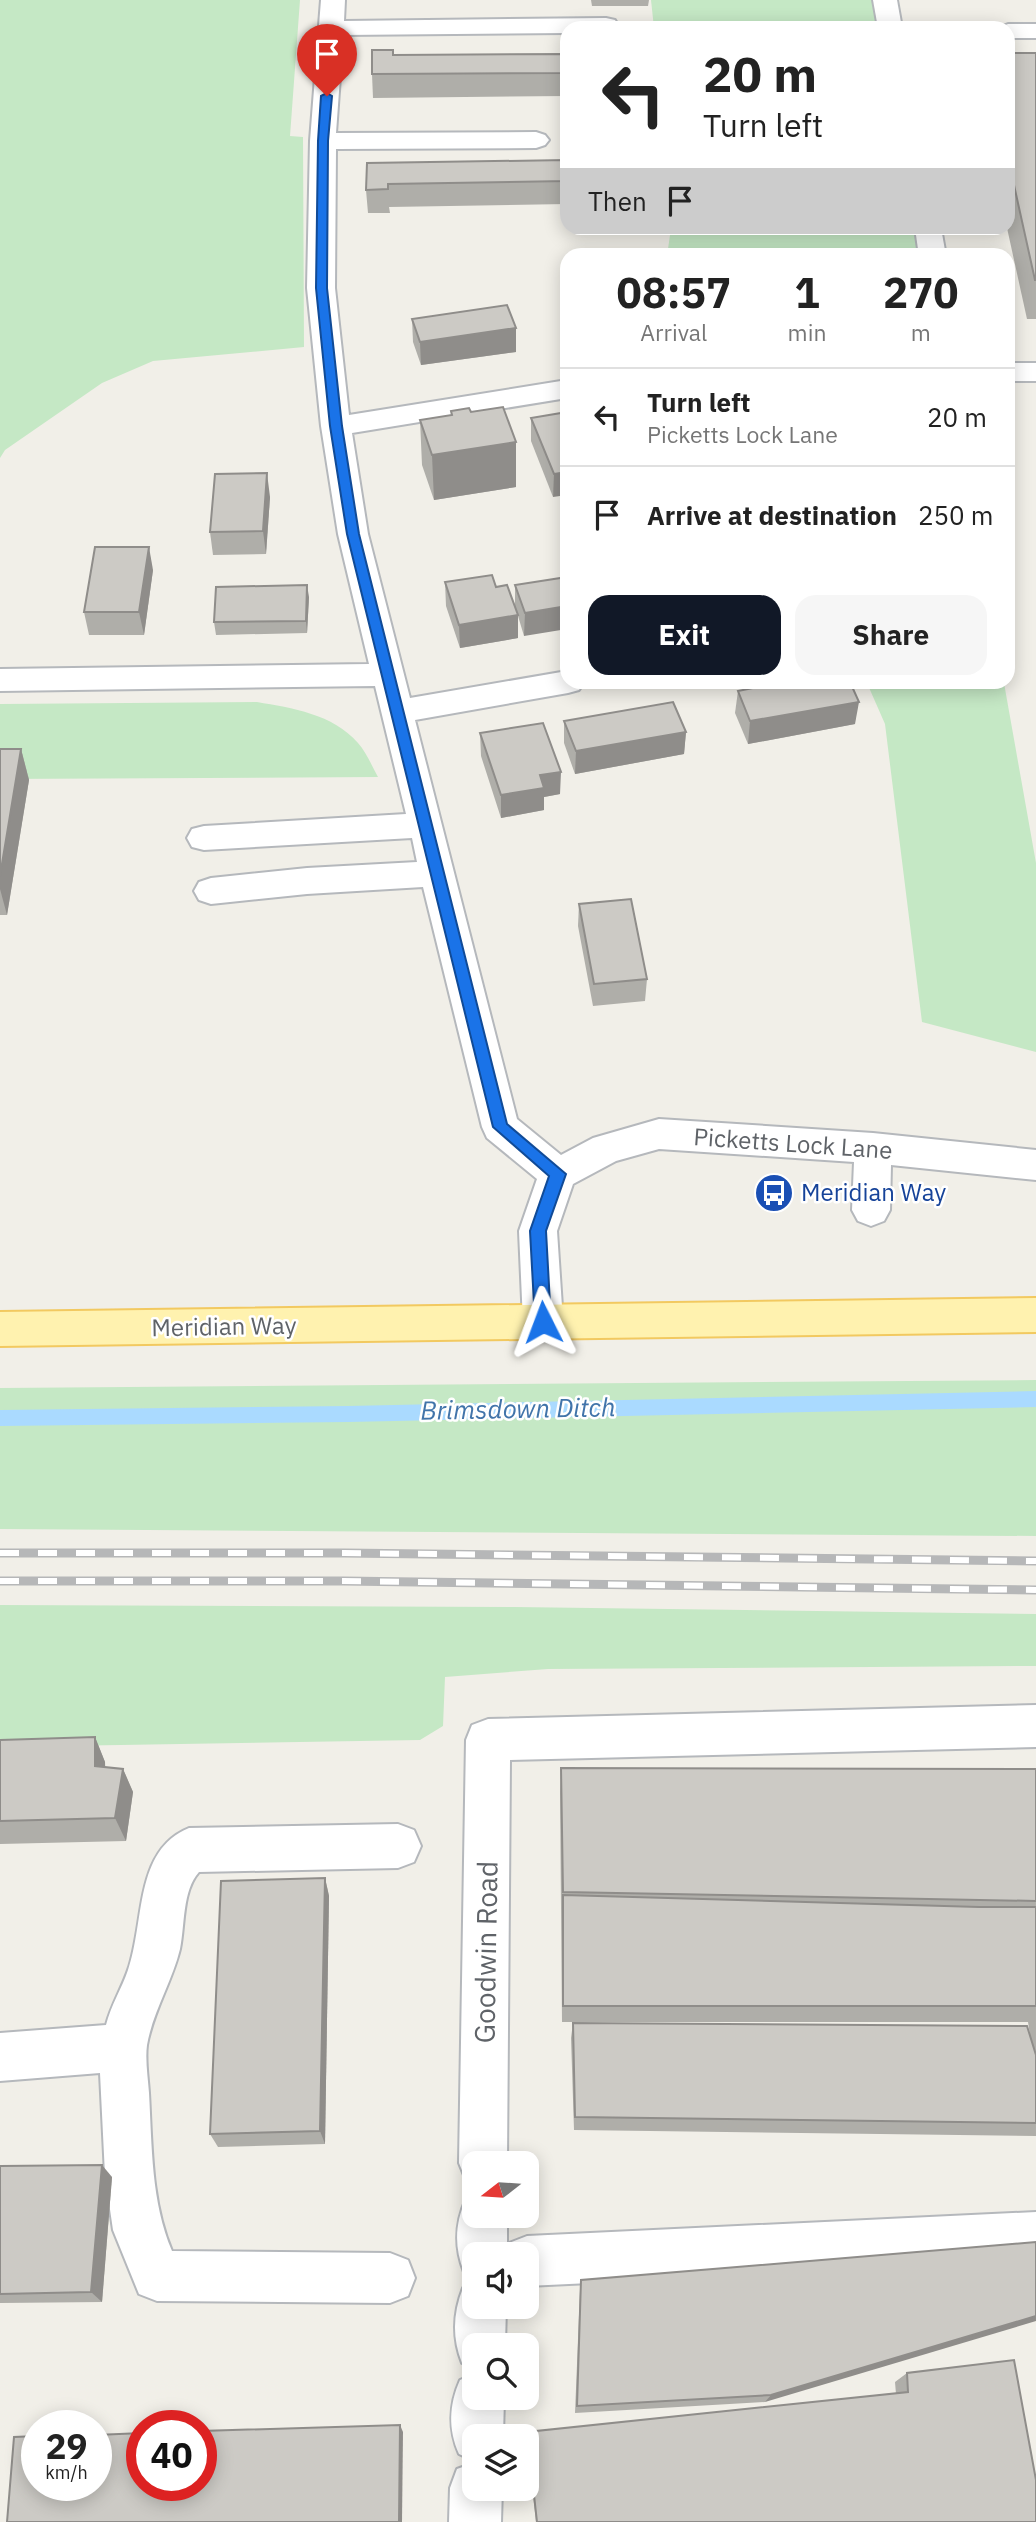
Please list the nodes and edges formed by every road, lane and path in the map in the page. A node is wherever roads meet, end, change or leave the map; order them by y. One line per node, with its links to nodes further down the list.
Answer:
1 (333, 0): 5 (street)
2 (885, 0): 3 (street)
3 (889, 21)
4 (560, 26): 5 (street)
5 (332, 28): 9 (street)
6 (1015, 31): 7 (street)
7 (1036, 31)
8 (536, 140): 9 (street)
9 (323, 141): 13 (street)
10 (1015, 372): 11 (street)
11 (1036, 372)
12 (560, 390): 13 (street)
13 (336, 426): 14 (street)
14 (388, 675): 15 (street); 17 (street)
15 (0, 680)
16 (560, 683): 17 (street)
17 (396, 712): 18 (street)
18 (426, 825): 19 (street); 20 (street)
19 (204, 838)
20 (438, 873): 21 (street); 24 (street)
21 (211, 891)
22 (873, 1148): 23 (street, Picketts Lock Lane); 24 (street, Picketts Lock Lane); 25 (street)
23 (1036, 1165)
24 (558, 1174): 27 (street)
25 (871, 1210)
26 (1036, 1315): 27 (main road, Meridian Way)
27 (543, 1322): 28 (main road, Meridian Way)
28 (0, 1329)
29 (1036, 1726): 33 (street, Goodwin Road)
30 (398, 1846): 31 (street)
31 (123, 2047): 32 (street); 36 (street)
32 (0, 2057)
33 (483, 2151)
34 (1036, 2238): 35 (street)
35 (539, 2260)
36 (390, 2278)
37 (476, 2501): 38 (street)
38 (475, 2522)

